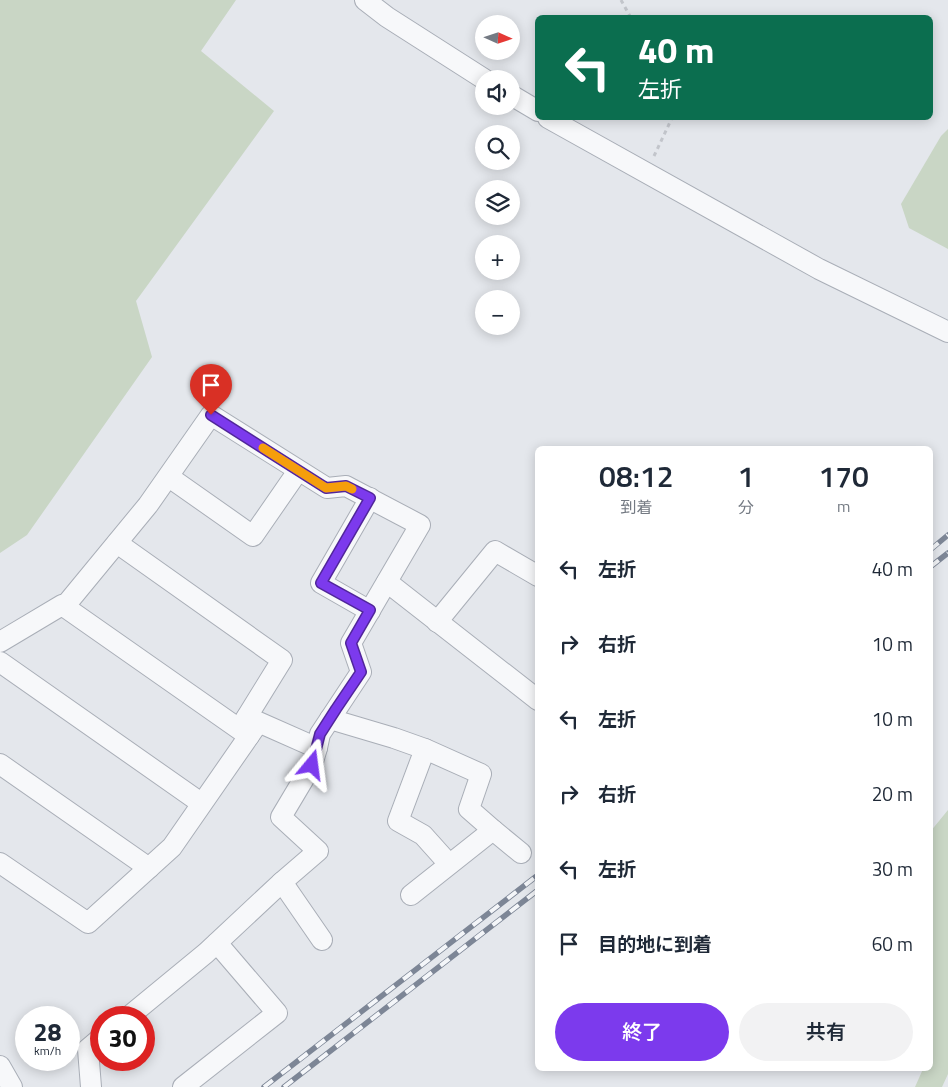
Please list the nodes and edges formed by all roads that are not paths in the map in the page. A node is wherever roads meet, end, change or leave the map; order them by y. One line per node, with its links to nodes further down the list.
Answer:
1 (365, 0): 2 (street)
2 (475, 73)
3 (520, 100): 4 (street)
4 (535, 109)
5 (552, 120): 6 (street)
6 (948, 332)
7 (298, 471): 8 (street); 8 (street); 9 (street)
8 (168, 477): 10 (street)
9 (370, 498): 12 (street); 14 (street)
10 (117, 543): 13 (street); 20 (street)
11 (535, 574): 15 (street)
12 (387, 582): 14 (street); 15 (street)
13 (64, 607): 16 (street); 20 (street)
14 (370, 610): 19 (street)
15 (437, 622): 18 (street)
16 (0, 642)
17 (0, 662): 24 (street)
18 (535, 698)
19 (330, 719): 21 (street); 22 (street)
20 (248, 726): 21 (street); 24 (street)
21 (316, 748): 30 (street)
22 (425, 749): 25 (street); 28 (street)
23 (0, 764): 29 (street)
24 (201, 803): 29 (street)
25 (493, 830): 26 (street); 28 (street)
26 (521, 853)
27 (0, 863): 29 (street)
28 (449, 864): 31 (street)
29 (149, 868)
30 (282, 882): 32 (street); 33 (street)
31 (412, 895)
32 (322, 940)
33 (217, 943): 34 (street); 39 (street)
34 (142, 1006)
35 (90, 1047): 38 (street)
36 (0, 1066): 37 (street)
37 (12, 1087)
38 (91, 1087)
39 (184, 1087)

